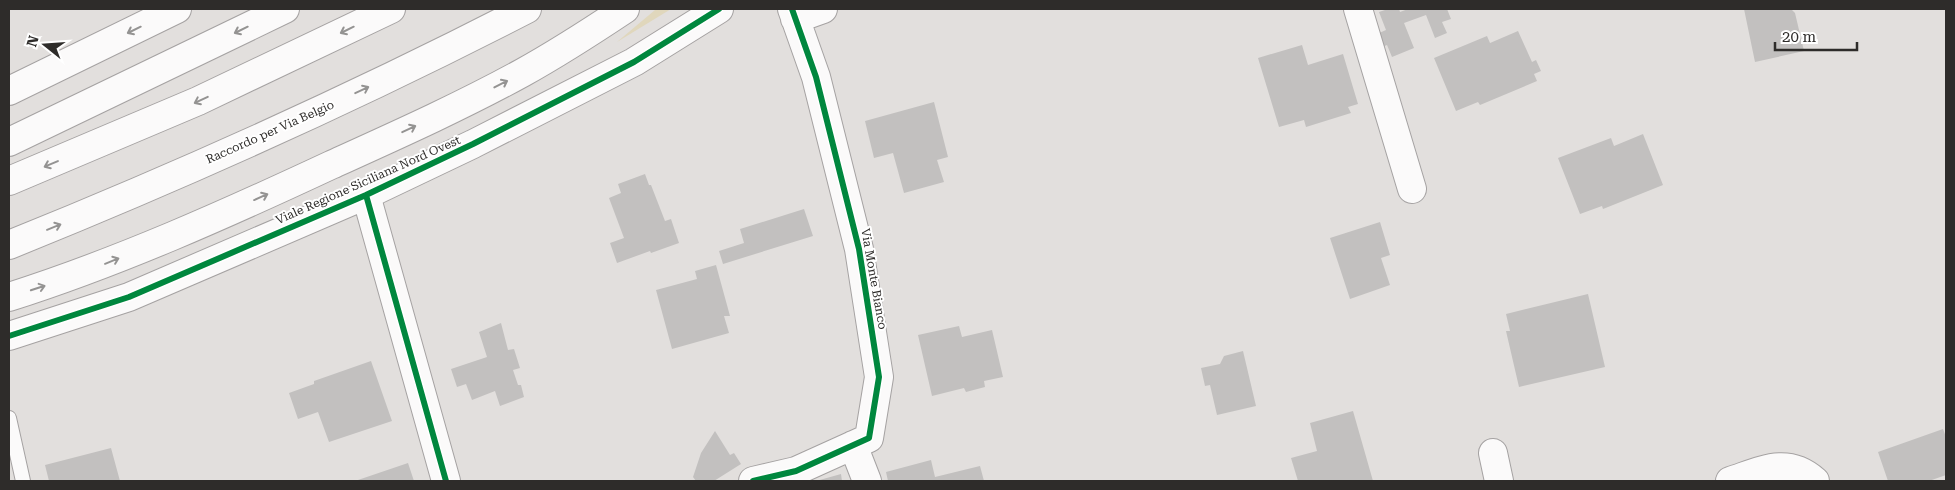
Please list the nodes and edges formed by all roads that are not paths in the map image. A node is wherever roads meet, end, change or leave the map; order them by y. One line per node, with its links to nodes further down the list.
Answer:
1 (178, 9): 10 (main road, one-way to 10)
2 (285, 9): 11 (main road, one-way to 11)
3 (391, 9): 12 (main road, one-way to 12)
4 (527, 9): 15 (main road, Raccordo per Via Belgio, one-way to 4)
5 (625, 9): 16 (main road, one-way to 5)
6 (720, 9): 14 (main road, Viale Regione Siciliana Nord Ovest)
7 (823, 9): 9 (main road)
8 (1358, 9): 13 (main road)
9 (793, 14): 19 (main road, Via Monte Bianco)
10 (9, 91)
11 (9, 142)
12 (9, 182)
13 (1412, 189)
14 (366, 195): 17 (main road, Viale Regione Siciliana Nord Ovest); 22 (main road)
15 (9, 245)
16 (9, 297)
17 (9, 336)
18 (9, 418): 21 (lane)
19 (853, 445): 23 (main road, Via Monte Bianco); 24 (main road)
20 (1493, 453): 25 (main road)
21 (23, 481)
22 (446, 481)
23 (753, 481)
24 (867, 481)
25 (1499, 481)
26 (1730, 481): 27 (main road)
27 (1815, 481)

